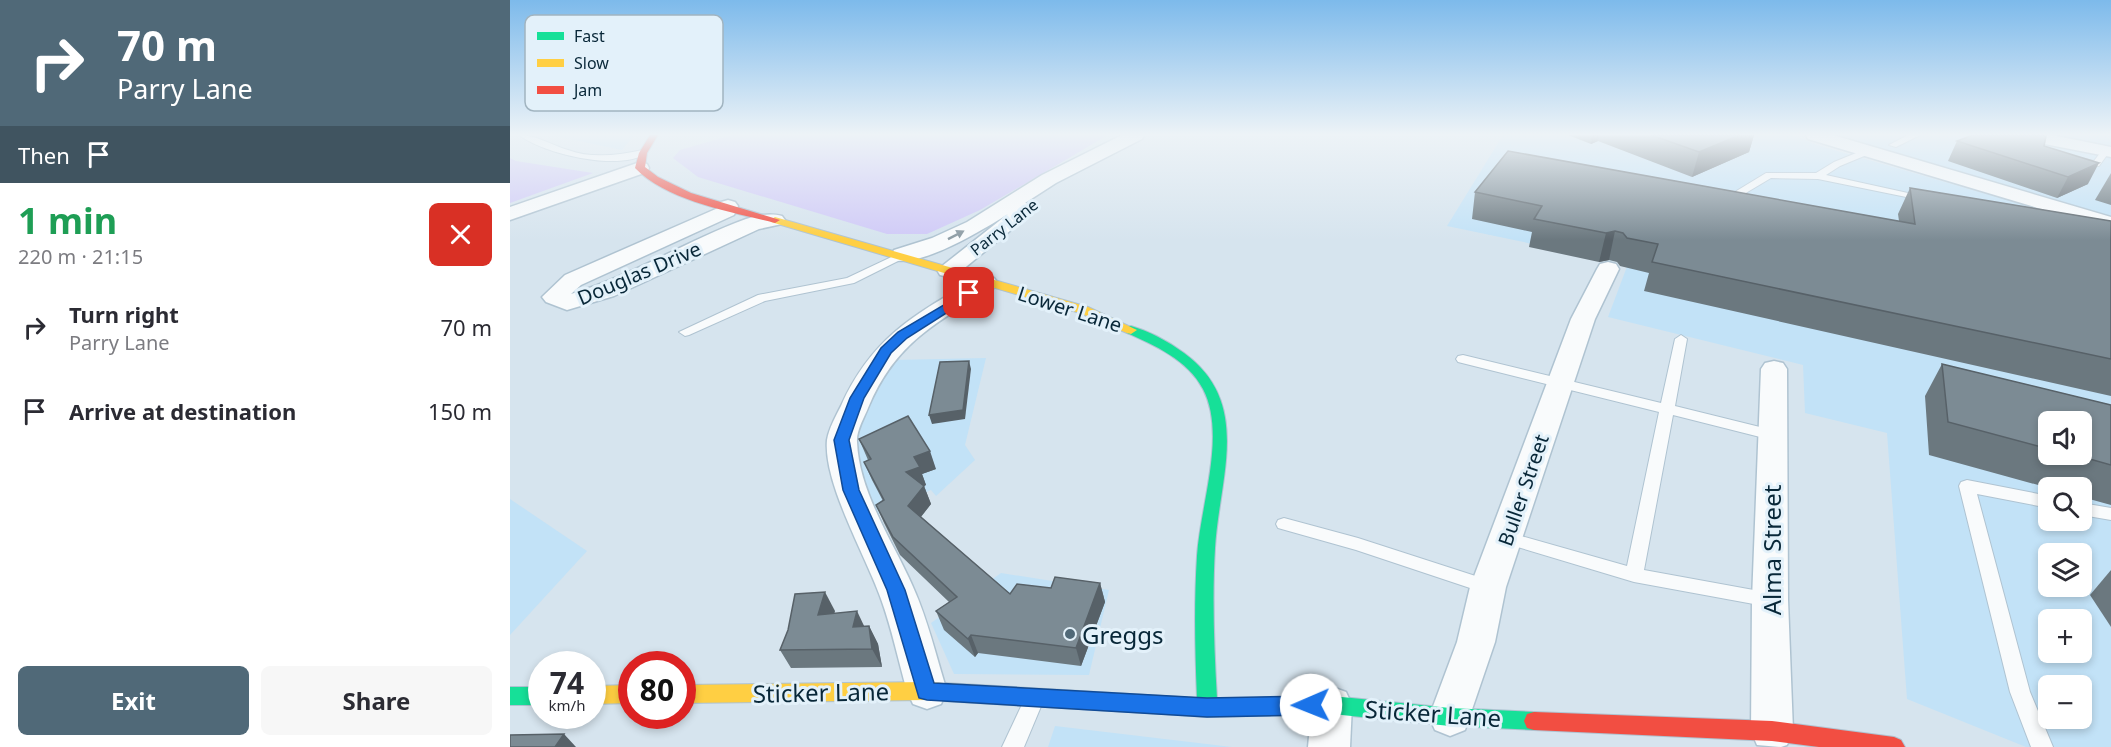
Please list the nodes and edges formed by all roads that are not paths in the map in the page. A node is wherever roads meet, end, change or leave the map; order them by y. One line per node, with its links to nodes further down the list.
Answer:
1 (617, 170): 13 (street)
2 (648, 170): 11 (main road, Lower Lane)
3 (1067, 170): 16 (street, Parry Lane, one-way to 3)
4 (1090, 170): 18 (street, Parry Lane)
5 (1828, 170): 7 (lane)
6 (1927, 170): 15 (street)
7 (1818, 176): 9 (lane); 10 (lane)
8 (1709, 201): 10 (lane)
9 (1935, 202)
10 (1720, 204): 12 (lane)
11 (728, 207): 14 (main road, Lower Lane); 14 (street, Douglas Drive)
12 (1743, 207)
13 (510, 214)
14 (775, 220): 16 (main road, Lower Lane)
15 (2111, 224)
16 (902, 255): 18 (main road, Lower Lane); 20 (lane)
17 (1608, 269): 24 (street, Buller Street)
18 (948, 270): 19 (main road, Lower Lane)
19 (986, 283): 35 (street, Parry Lane); 41 (main road, Lower Lane)
20 (685, 332)
21 (1681, 339): 25 (lane)
22 (1463, 358): 24 (lane)
23 (1774, 369): 26 (street, Alma Street)
24 (1561, 382): 25 (lane); 31 (street, Buller Street)
25 (1669, 408): 26 (lane); 32 (lane)
26 (1772, 435): 34 (street, Alma Street)
27 (2038, 500): 47 (lane)
28 (2092, 511): 29 (lane)
29 (2111, 514)
30 (1284, 524): 33 (lane)
31 (1507, 538): 32 (lane); 33 (street, Buller Street)
32 (1634, 575): 34 (lane)
33 (1488, 587): 42 (street, Buller Street)
34 (1770, 600): 43 (street, Alma Street)
35 (927, 691): 36 (main road, Sticker Lane); 39 (main road, Sticker Lane)
36 (696, 694)
37 (510, 696): 38 (main road)
38 (528, 696)
39 (1036, 697): 41 (main road, Sticker Lane); 44 (lane)
40 (1332, 705): 41 (main road, Sticker Lane); 42 (main road, Sticker Lane); 45 (street)
41 (1207, 708)
42 (1450, 717): 43 (main road, Sticker Lane)
43 (1772, 731): 46 (main road, Sticker Lane)
44 (1013, 747)
45 (1329, 747)
46 (1894, 747)
47 (2042, 747)

